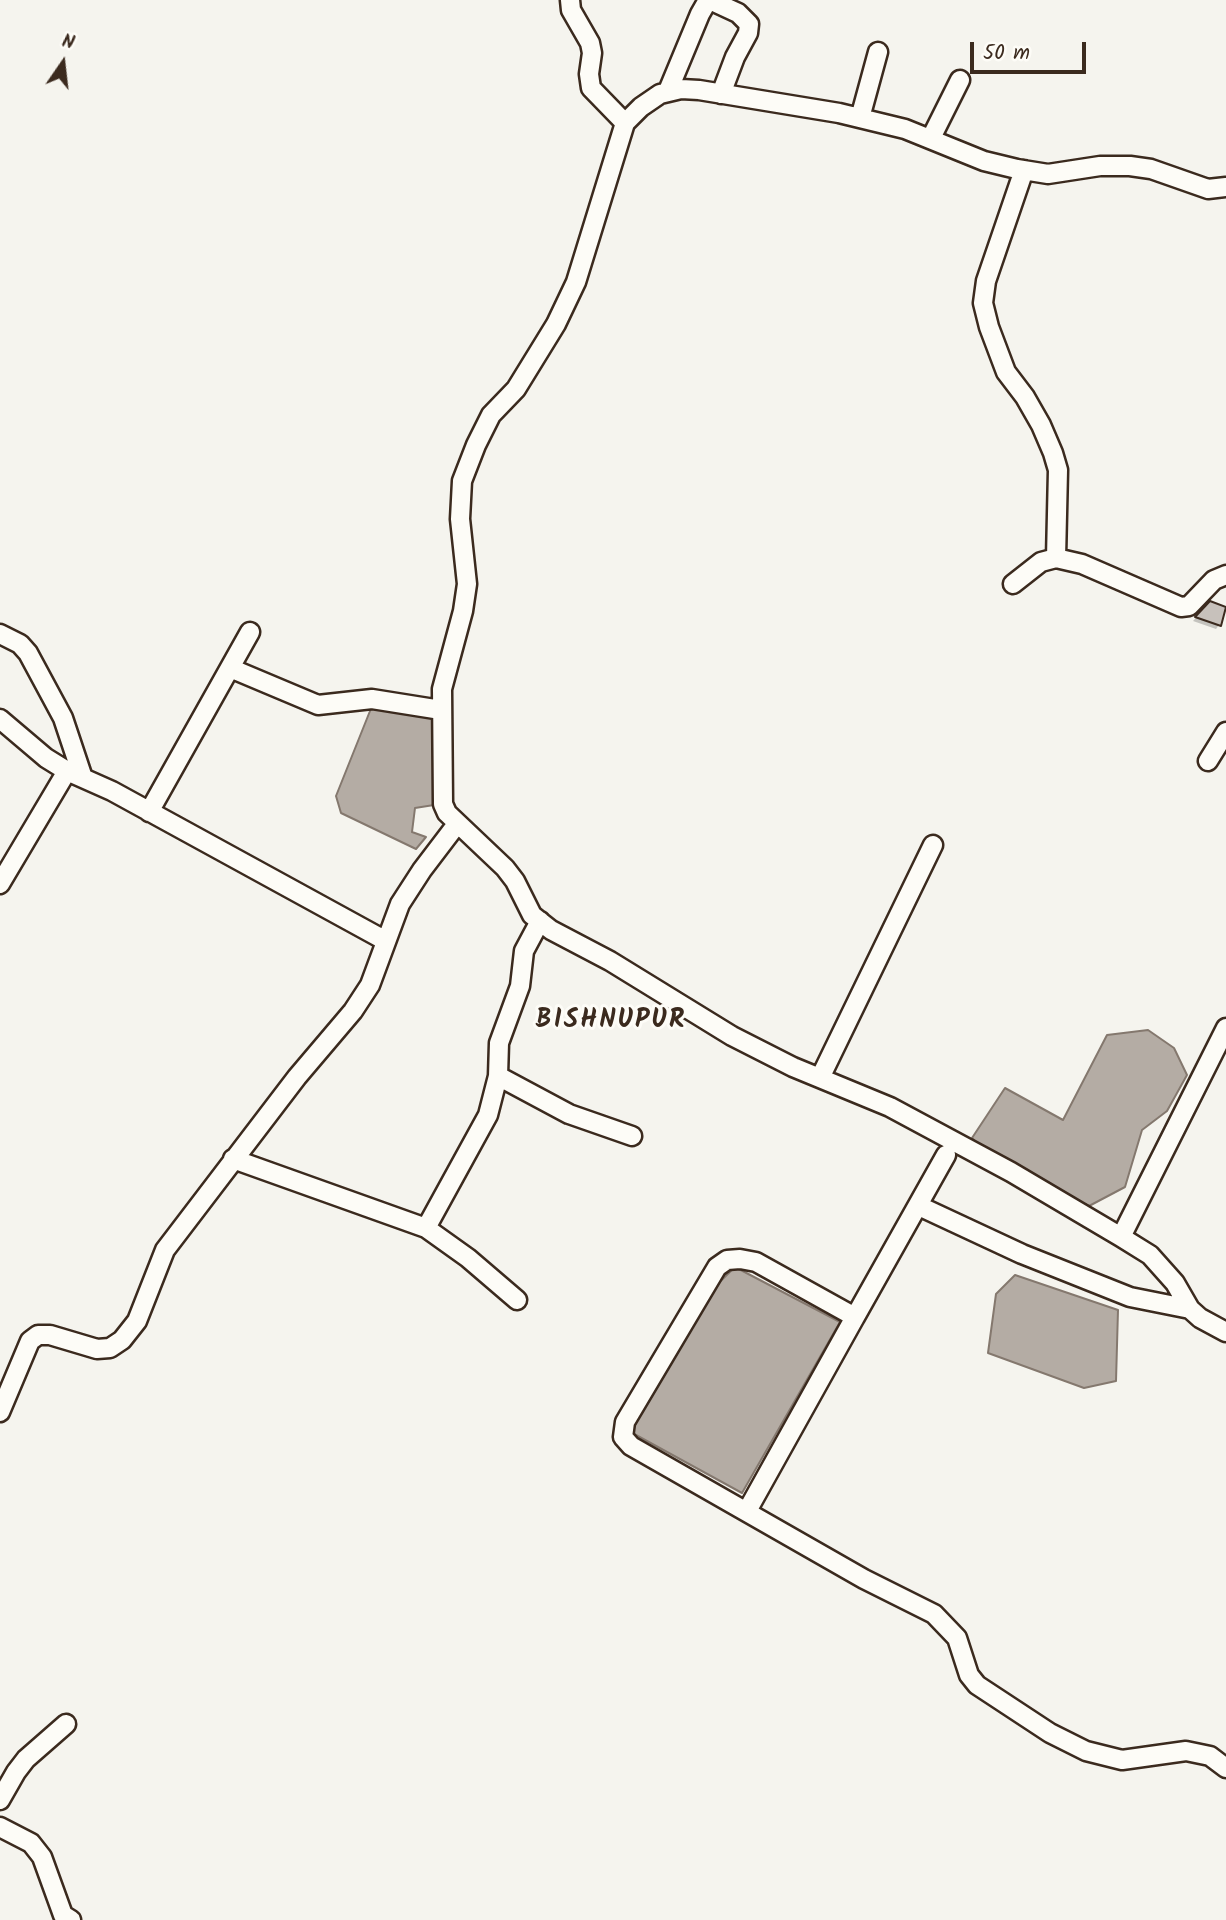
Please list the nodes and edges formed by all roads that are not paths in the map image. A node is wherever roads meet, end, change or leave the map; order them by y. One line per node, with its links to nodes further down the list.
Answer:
1 (570, 0): 8 (street)
2 (709, 0): 5 (street); 6 (street)
3 (878, 51): 7 (street)
4 (960, 80): 9 (street)
5 (668, 91): 6 (street); 8 (street)
6 (721, 94): 7 (street)
7 (860, 118): 9 (street)
8 (625, 123): 18 (street)
9 (931, 138): 10 (street)
10 (1024, 170): 11 (street); 12 (street)
11 (1226, 187)
12 (1056, 558): 13 (street); 14 (street)
13 (1226, 575)
14 (1013, 584)
15 (250, 632): 17 (street)
16 (0, 634): 22 (street)
17 (230, 668): 18 (street); 23 (street)
18 (441, 710): 24 (street)
19 (0, 719): 22 (street)
20 (1226, 732): 21 (street)
21 (1208, 761)
22 (75, 775): 23 (street); 26 (street)
23 (149, 812): 28 (street)
24 (457, 824): 27 (street); 28 (street)
25 (933, 845): 31 (street)
26 (0, 884)
27 (540, 921): 30 (street); 31 (street)
28 (386, 941): 34 (street)
29 (1226, 1028): 37 (street)
30 (498, 1076): 32 (street); 36 (street)
31 (820, 1078): 37 (street)
32 (632, 1136)
33 (946, 1155): 35 (street)
34 (233, 1159): 36 (street); 42 (street)
35 (919, 1206): 39 (street); 40 (street)
36 (426, 1228): 38 (street)
37 (1121, 1237): 39 (street)
38 (517, 1300)
39 (1190, 1309): 41 (street)
40 (855, 1317): 43 (street); 43 (street)
41 (1226, 1332)
42 (0, 1412)
43 (747, 1511): 45 (street)
44 (66, 1724): 46 (street)
45 (1226, 1768)
46 (0, 1800)
47 (0, 1827): 48 (street)
48 (71, 1920)

